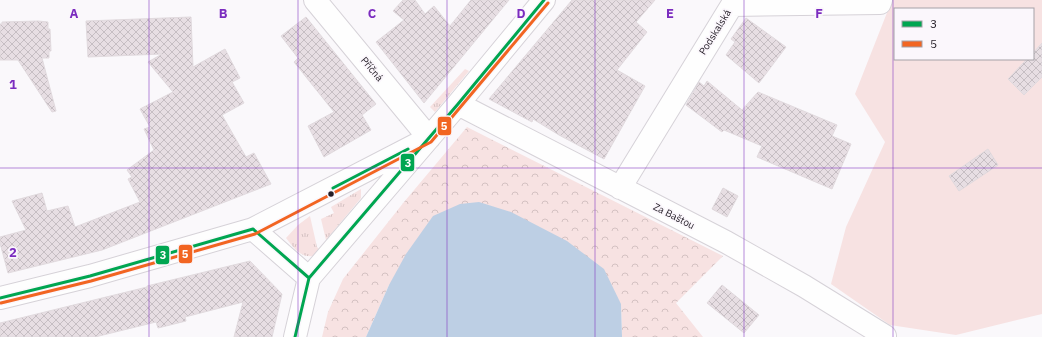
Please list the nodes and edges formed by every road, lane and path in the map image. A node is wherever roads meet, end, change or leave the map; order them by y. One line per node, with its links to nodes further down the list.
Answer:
1 (315, 0): 5 (street, Příčná)
2 (544, 0): 4 (street)
3 (881, 0): 6 (street, Podskalská)
4 (458, 104): 5 (street); 6 (street, Za Baštou)
5 (429, 138): 7 (street); 8 (street)
6 (620, 188): 10 (street, Za Baštou)
7 (253, 229): 8 (street); 9 (street)
8 (310, 278): 11 (street)
9 (0, 298)
10 (885, 336)
11 (295, 337)

